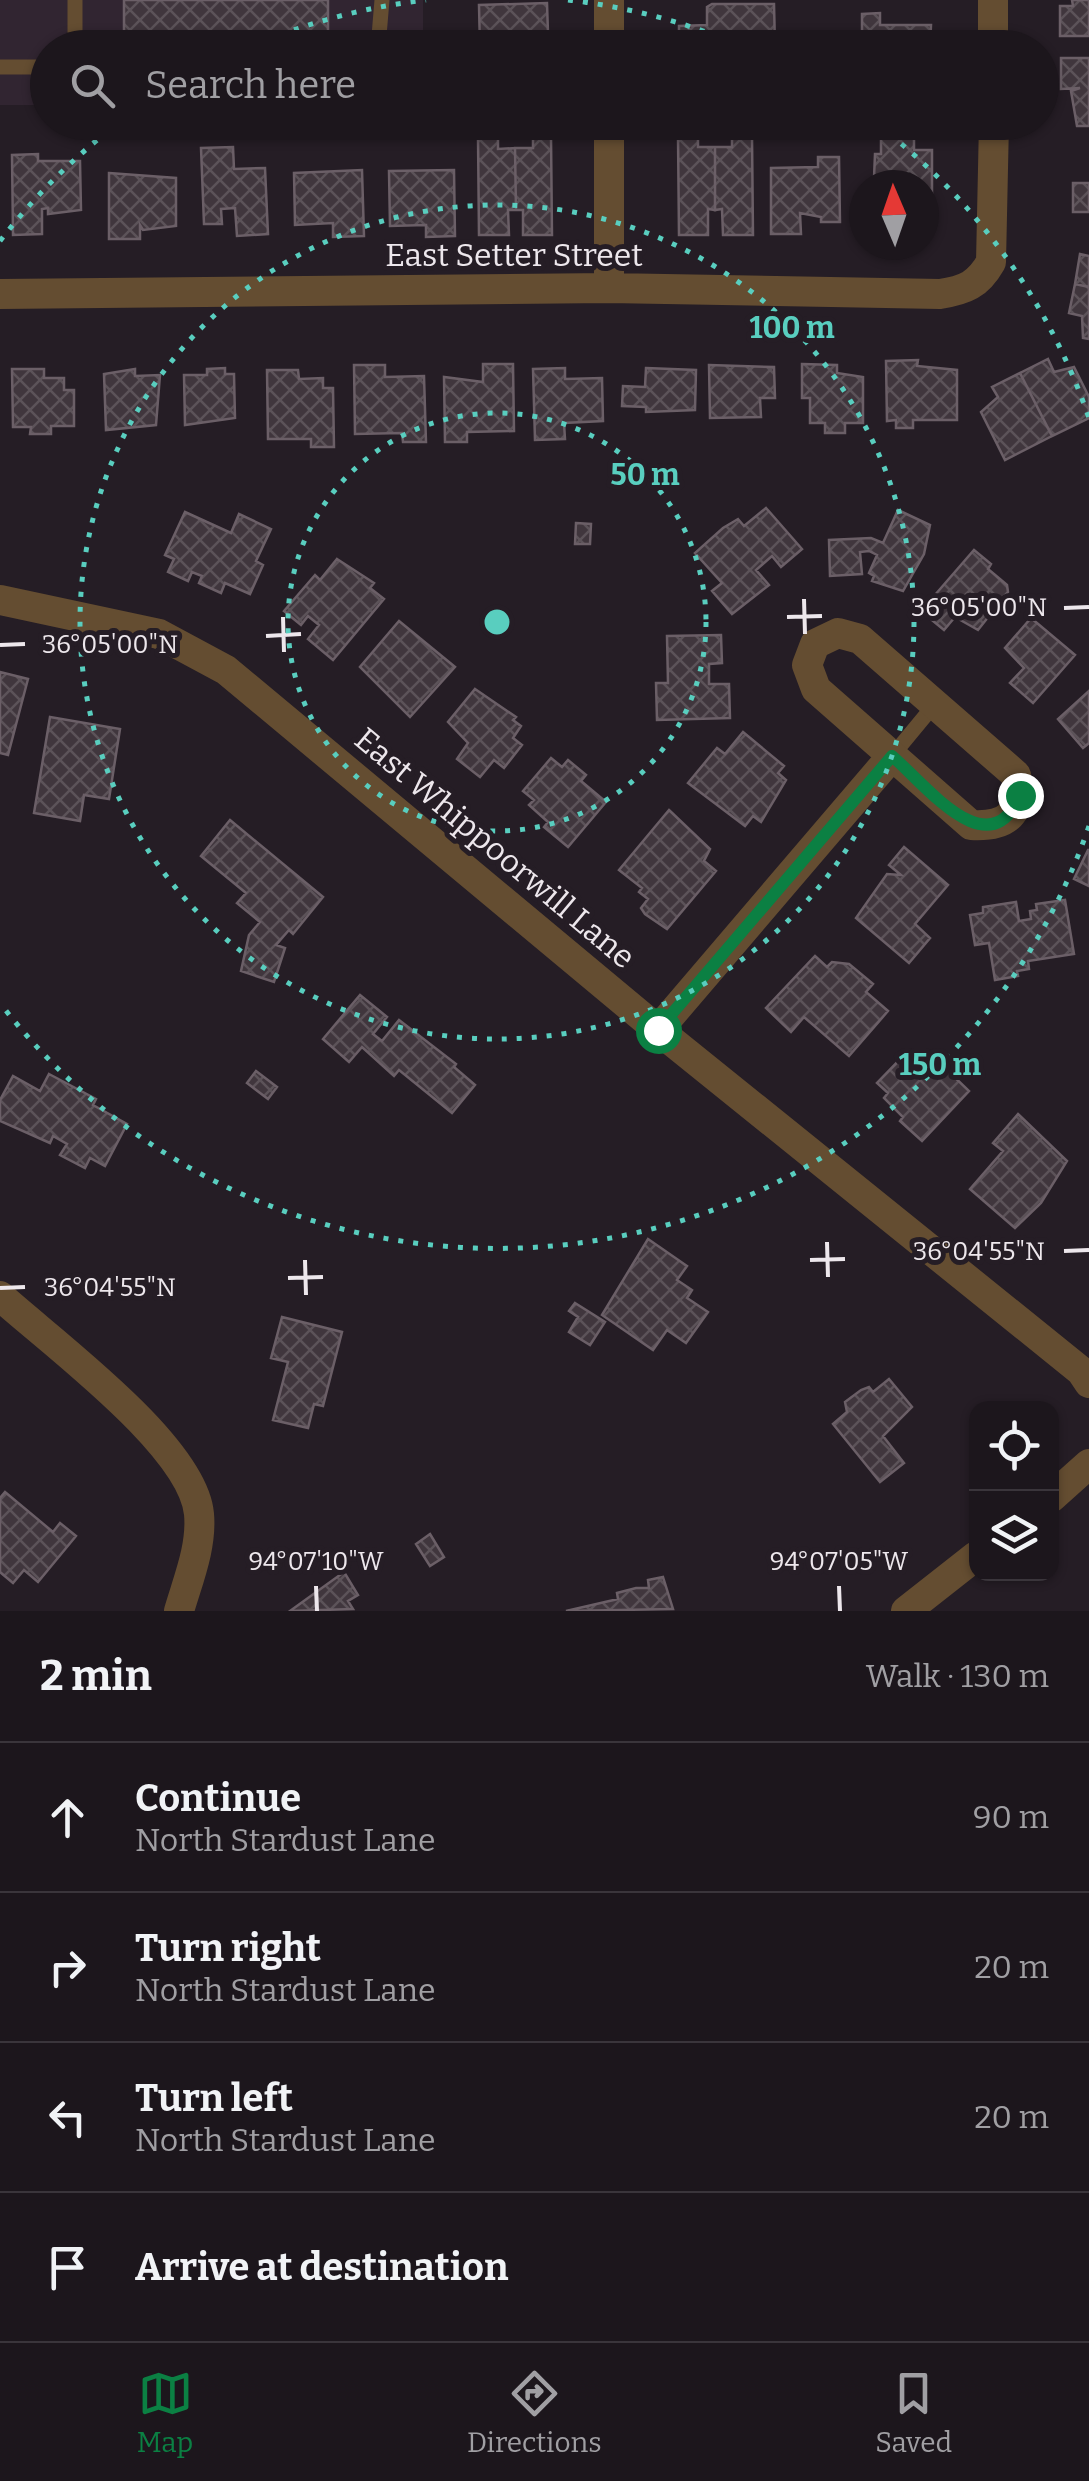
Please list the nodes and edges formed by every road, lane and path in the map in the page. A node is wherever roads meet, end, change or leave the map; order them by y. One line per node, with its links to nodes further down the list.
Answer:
1 (75, 0): 5 (lane)
2 (382, 0): 6 (lane)
3 (610, 0): 7 (street)
4 (993, 0): 8 (street)
5 (75, 30)
6 (380, 30)
7 (609, 30)
8 (993, 30)
9 (30, 67): 10 (lane)
10 (0, 68)
11 (609, 140): 13 (street)
12 (994, 140): 13 (street, East Setter Street)
13 (609, 288): 14 (street, East Setter Street)
14 (0, 294)
15 (0, 600): 18 (street, East Whippoorwill Lane)
16 (935, 704): 17 (lane); 17 (street); 17 (street)
17 (892, 756): 18 (street)
18 (658, 1030): 20 (street, East Whippoorwill Lane)
19 (0, 1296): 24 (street)
20 (1089, 1383)
21 (1089, 1464): 22 (street)
22 (1059, 1491)
23 (969, 1562): 25 (street)
24 (179, 1611)
25 (906, 1611)

